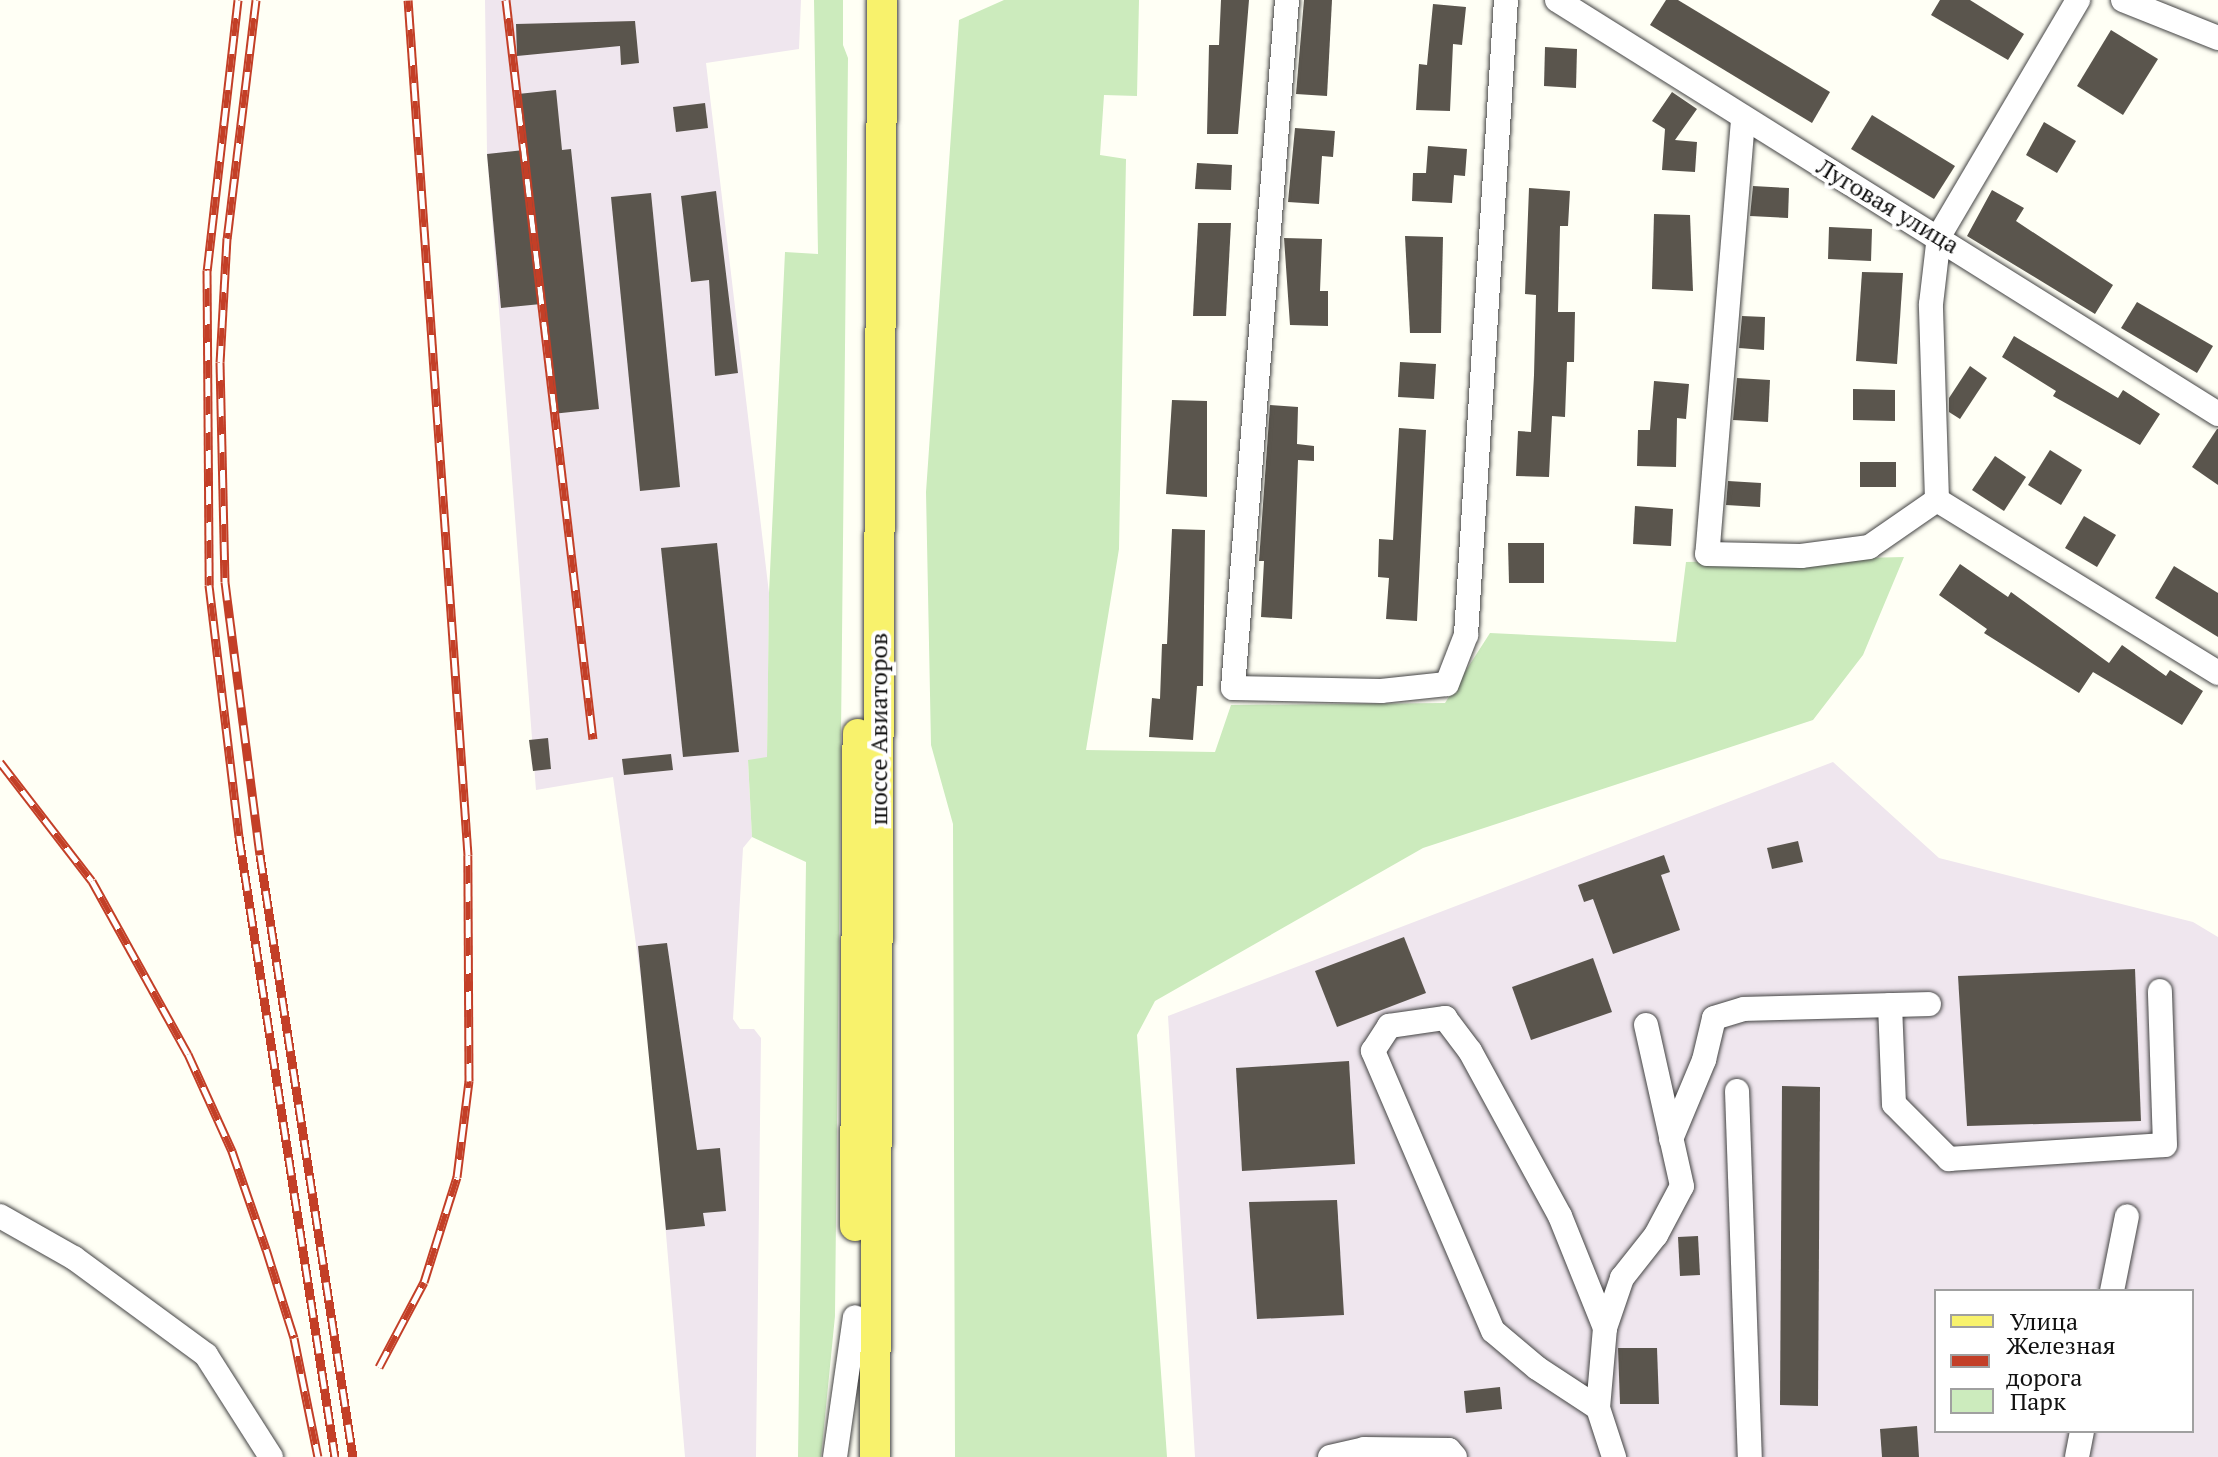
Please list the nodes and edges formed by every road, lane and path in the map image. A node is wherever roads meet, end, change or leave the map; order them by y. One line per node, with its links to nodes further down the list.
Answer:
1 (862, 0): 23 (main road, шоссе Авиаторов)
2 (882, 0): 30 (main road, шоссе Авиаторов)
3 (1287, 0): 4 (street)
4 (1506, 0)
5 (1557, 0): 9 (street, Луговая улица)
6 (2078, 0): 10 (street)
7 (2123, 0): 8 (street)
8 (2218, 38)
9 (1743, 120): 10 (street, Луговая улица); 12 (street)
10 (1939, 236): 11 (street, Луговая улица); 12 (street)
11 (2218, 414)
12 (1937, 500): 13 (street)
13 (2218, 673)
14 (2160, 991): 16 (street)
15 (1929, 1004): 16 (street)
16 (1890, 1005): 19 (street)
17 (1646, 1025): 19 (street)
18 (1737, 1091): 34 (street)
19 (1671, 1139): 24 (street)
20 (0, 1216): 27 (street)
21 (2127, 1216): 22 (street)
22 (2112, 1289)
23 (855, 1317): 28 (street); 29 (main road, шоссе Авиаторов)
24 (1605, 1328): 25 (street); 25 (street)
25 (1598, 1408): 33 (street)
26 (2082, 1433): 35 (street)
27 (271, 1457)
28 (835, 1457)
29 (855, 1457)
30 (875, 1457)
31 (1330, 1457): 32 (street)
32 (1455, 1457)
33 (1614, 1457)
34 (1750, 1457)
35 (2077, 1457)

